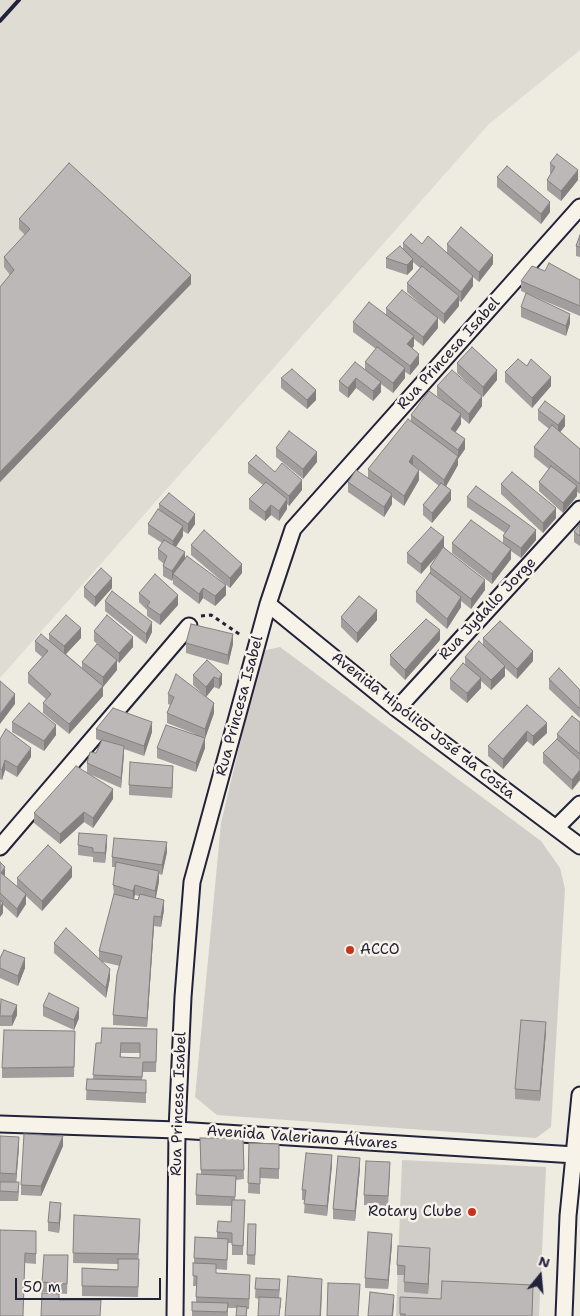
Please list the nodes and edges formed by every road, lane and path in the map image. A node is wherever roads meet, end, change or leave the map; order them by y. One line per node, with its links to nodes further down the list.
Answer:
1 (580, 207): 3 (street, Rua Princesa Isabel)
2 (580, 509): 6 (street, Rua Jydallo Jorge)
3 (268, 604): 5 (street, Rua Princesa Isabel); 6 (street, Avenida Hipólito José da Costa)
4 (189, 626): 5 (path); 10 (street)
5 (256, 646): 13 (street, Rua Princesa Isabel)
6 (397, 708): 8 (street, Avenida Hipólito José da Costa)
7 (580, 804): 8 (street)
8 (556, 828): 9 (street, Avenida Hipólito José da Costa)
9 (580, 846)
10 (0, 847)
11 (580, 1095): 14 (street)
12 (0, 1124): 13 (street, Avenida Valeriano Álvares)
13 (177, 1130): 14 (street, Avenida Valeriano Álvares); 16 (street, Rua Princesa Isabel)
14 (575, 1155): 15 (street)
15 (574, 1217): 17 (street)
16 (175, 1316)
17 (564, 1316)

